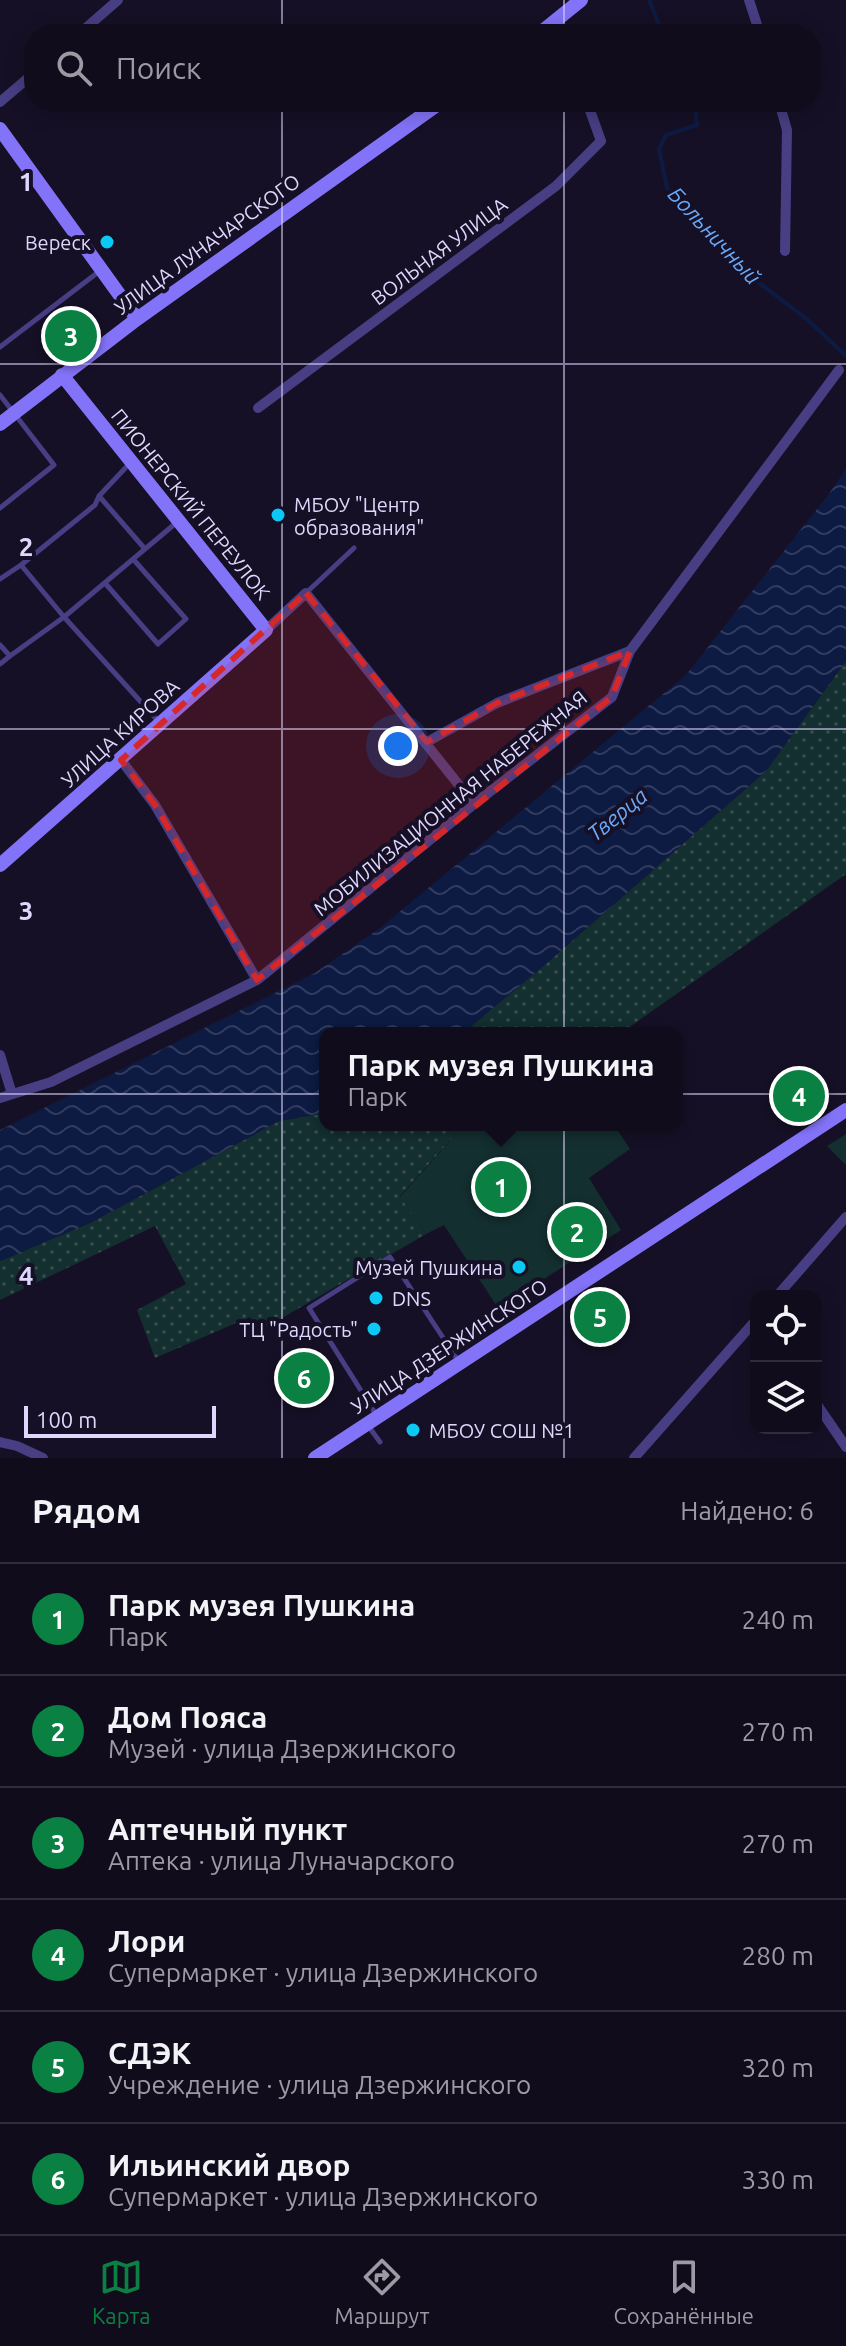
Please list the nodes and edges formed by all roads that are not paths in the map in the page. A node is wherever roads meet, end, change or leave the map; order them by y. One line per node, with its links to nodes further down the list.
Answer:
1 (118, 0): 4 (street)
2 (581, 0): 5 (street)
3 (749, 0): 6 (street)
4 (90, 24)
5 (562, 24)
6 (757, 24)
7 (24, 82): 8 (street)
8 (0, 102)
9 (427, 112): 15 (street, УЛИЦА ЛУНАЧАРСКОГО)
10 (591, 112): 20 (street, ВОЛЬНАЯ УЛИЦА)
11 (782, 112): 13 (street)
12 (0, 129): 14 (street)
13 (785, 251)
14 (103, 269): 15 (street); 16 (lane)
15 (137, 319): 18 (street, УЛИЦА ЛУНАЧАРСКОГО)
16 (0, 347)
17 (839, 370): 37 (street, МОБИЛИЗАЦИОННАЯ НАБЕРЕЖНАЯ)
18 (62, 375): 21 (street, УЛИЦА ЛУНАЧАРСКОГО); 23 (street, ПИОНЕРСКИЙ ПЕРЕУЛОК)
19 (0, 395): 21 (lane)
20 (258, 408)
21 (14, 413): 22 (street, УЛИЦА ЛУНАЧАРСКОГО); 25 (lane)
22 (0, 424)
23 (131, 462): 24 (lane); 26 (street, ПИОНЕРСКИЙ ПЕРЕУЛОК)
24 (99, 496): 28 (lane); 30 (lane)
25 (0, 508)
26 (179, 521): 28 (lane); 35 (street, ПИОНЕРСКИЙ ПЕРЕУЛОК)
27 (354, 548): 33 (lane)
28 (145, 549): 29 (lane)
29 (133, 559): 32 (lane); 32 (lane)
30 (21, 565): 31 (lane); 34 (lane)
31 (0, 579)
32 (105, 583): 34 (lane)
33 (306, 593): 35 (street, ПИОНЕРСКИЙ ПЕРЕУЛОК); 41 (street)
34 (64, 617): 38 (lane); 40 (lane)
35 (266, 630): 40 (street, УЛИЦА КИРОВА)
36 (0, 645): 38 (lane)
37 (630, 651): 41 (street); 43 (street, МОБИЛИЗАЦИОННАЯ НАБЕРЕЖНАЯ)
38 (10, 656): 39 (lane)
39 (0, 664)
40 (161, 724): 42 (street, УЛИЦА КИРОВА)
41 (427, 742): 43 (street)
42 (121, 760): 44 (street, УЛИЦА КИРОВА); 45 (street)
43 (474, 804): 45 (street, МОБИЛИЗАЦИОННАЯ НАБЕРЕЖНАЯ)
44 (0, 865)
45 (257, 980): 47 (street, МОБИЛИЗАЦИОННАЯ НАБЕРЕЖНАЯ)
46 (0, 1055): 47 (street)
47 (12, 1094): 48 (street, МОБИЛИЗАЦИОННАЯ НАБЕРЕЖНАЯ)
48 (0, 1098)
49 (846, 1110): 53 (street, УЛИЦА ДЗЕРЖИНСКОГО)
50 (846, 1217): 51 (street)
51 (782, 1290)
52 (750, 1327): 61 (street)
53 (459, 1362): 55 (street, УЛИЦА ДЗЕРЖИНСКОГО); 55 (lane)
54 (822, 1412): 58 (street)
55 (372, 1420): 56 (lane); 60 (street, УЛИЦА ДЗЕРЖИНСКОГО)
56 (380, 1442)
57 (1, 1443): 59 (street)
58 (846, 1447)
59 (43, 1458)
60 (315, 1458)
61 (634, 1458)

